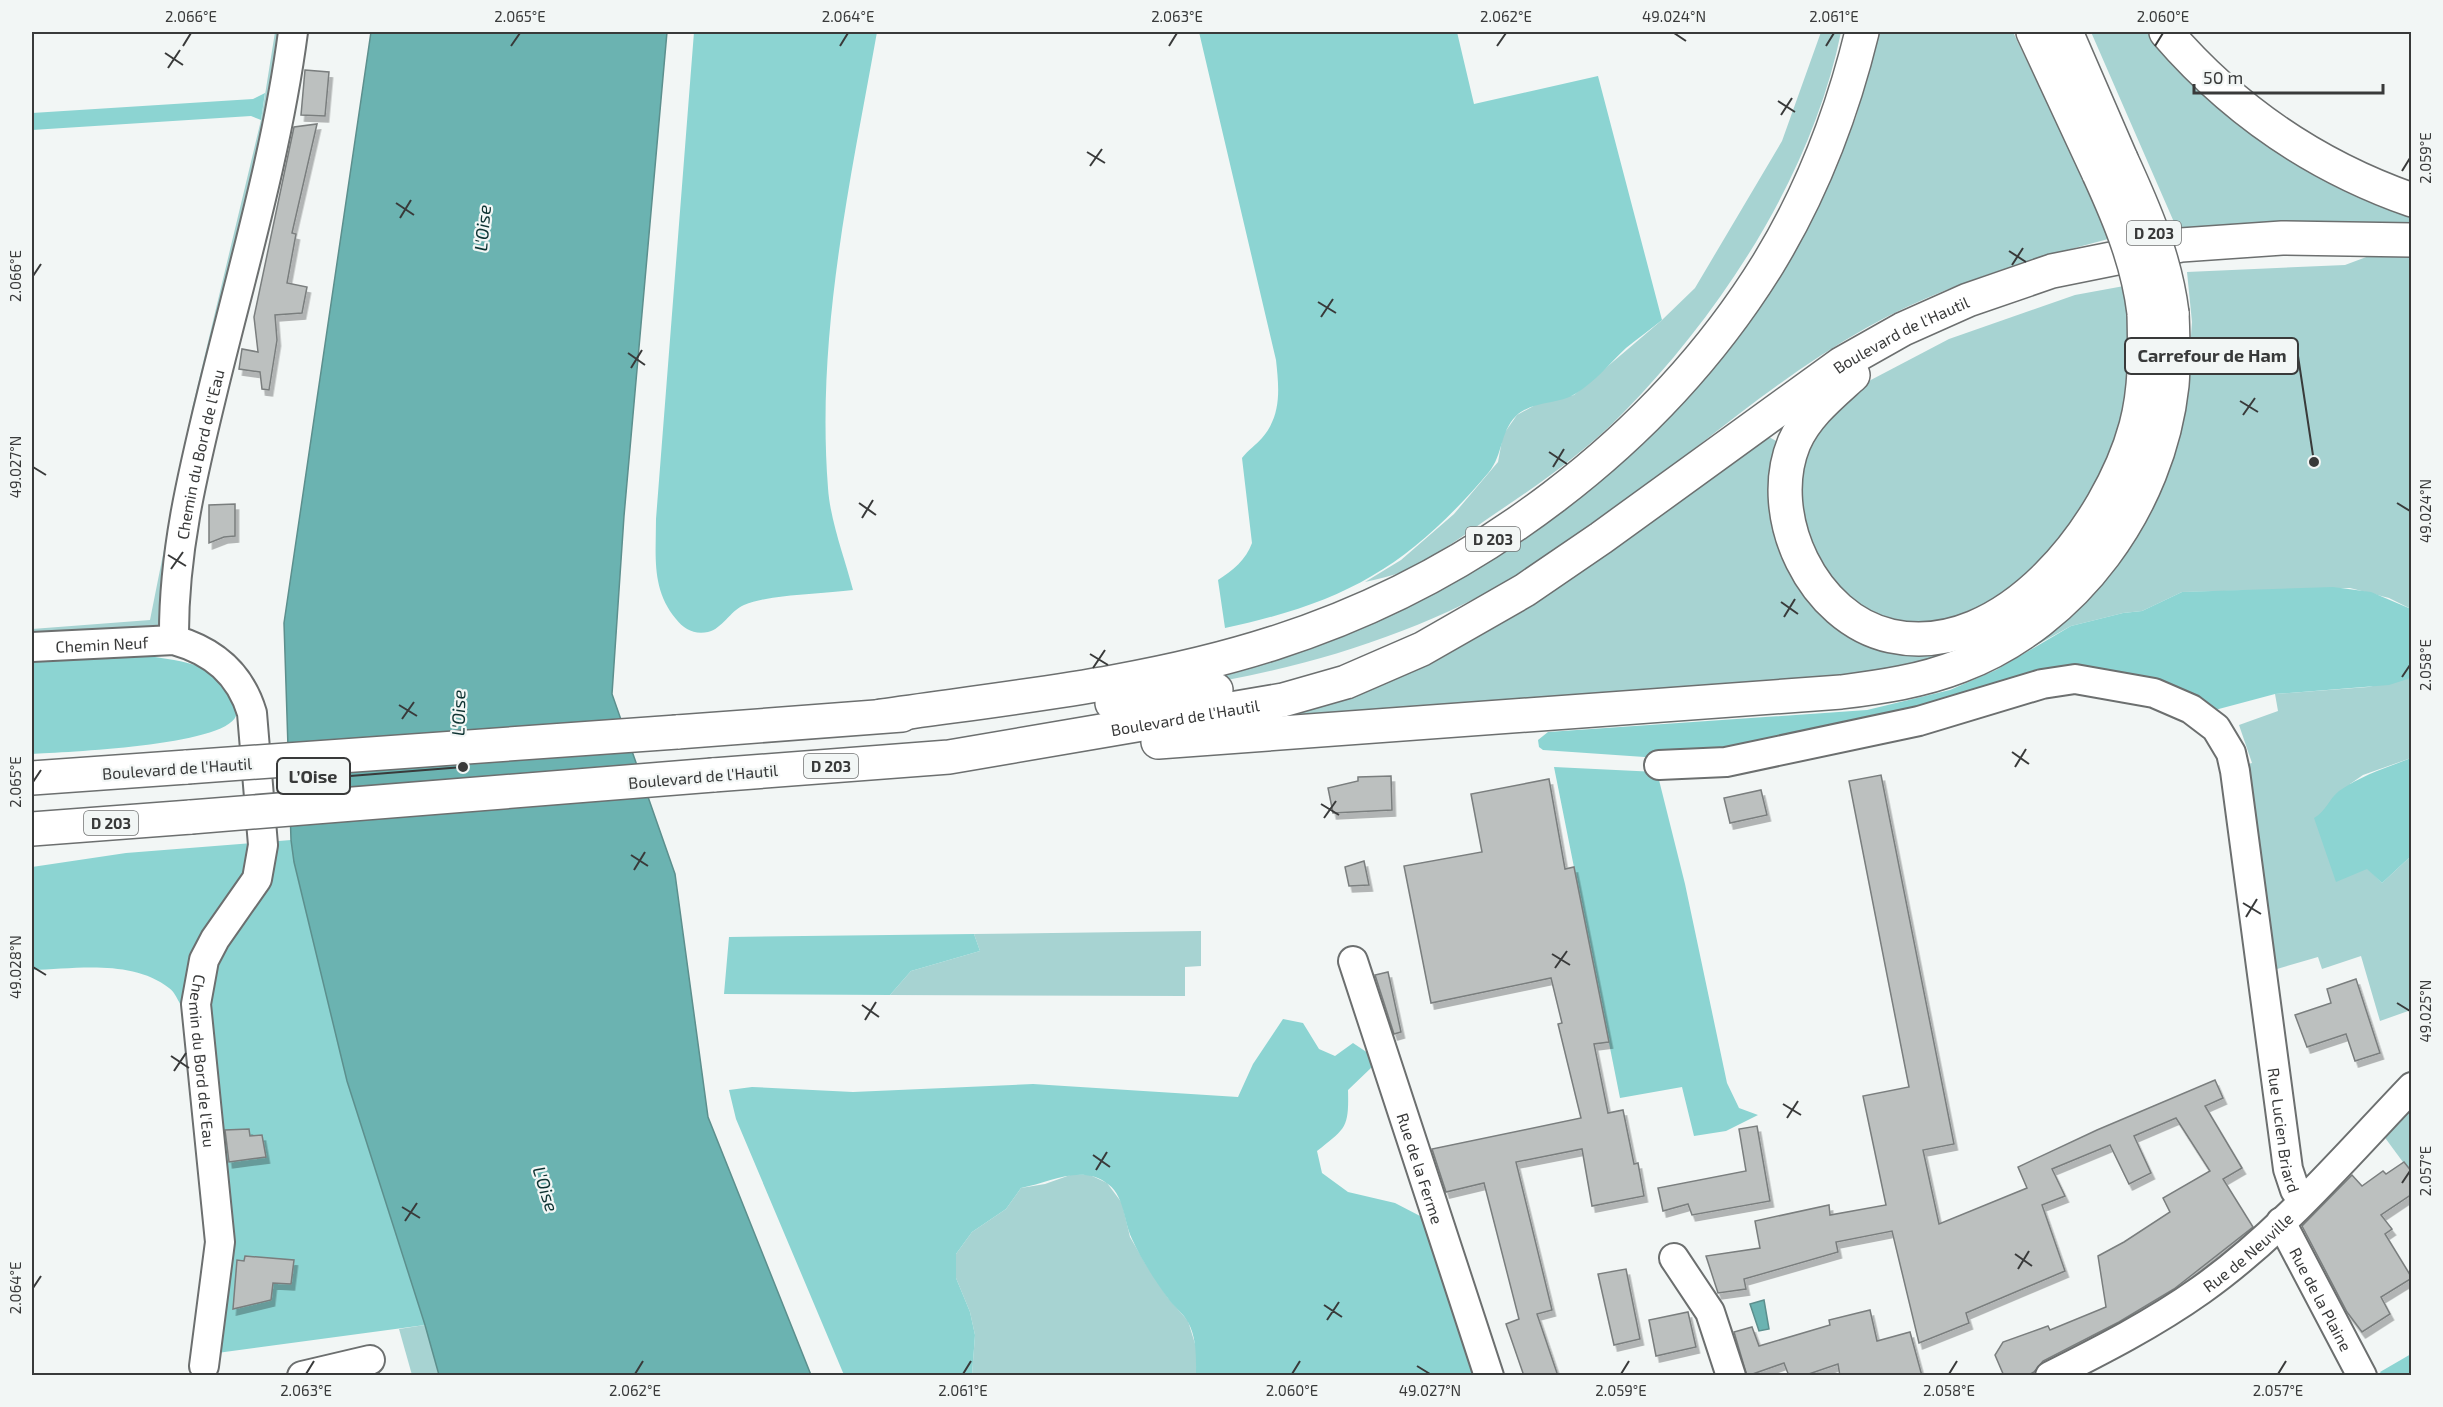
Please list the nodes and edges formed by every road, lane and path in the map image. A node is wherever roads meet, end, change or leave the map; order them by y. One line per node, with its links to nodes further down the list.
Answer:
1 (293, 32): 12 (street, Chemin du Bord de l'Eau)
2 (1862, 32): 14 (main road, D 203)
3 (2033, 32): 6 (main road)
4 (2066, 32): 6 (main road, D 203)
5 (2166, 32): 7 (main road)
6 (2110, 166): 9 (main road, D 203, bridge)
7 (2412, 200)
8 (2412, 240): 10 (main road, Boulevard de l'Hautil)
9 (2158, 313): 10 (main road, D 203); 15 (main road, D 203)
10 (1934, 314): 11 (main road, Boulevard de l'Hautil)
11 (1462, 625): 14 (main road, Boulevard de l'Hautil); 15 (main road, Boulevard de l'Hautil)
12 (174, 640): 13 (street, Chemin Neuf); 25 (street, Chemin du Bord de l'Eau)
13 (32, 647)
14 (880, 717): 17 (main road, Boulevard de l'Hautil / D 203, bridge)
15 (949, 757): 18 (main road, Boulevard de l'Hautil / D 203, bridge)
16 (1659, 765): 21 (street, Rue Lucien Briard)
17 (32, 778)
18 (32, 829)
19 (1353, 961): 27 (street, Rue de la Ferme)
20 (2412, 1087): 21 (street, Rue de Neuville)
21 (2302, 1200): 22 (street, Rue de Neuville)
22 (2281, 1222): 29 (street, Rue de Neuville); 30 (street, Rue de la Plaine)
23 (1674, 1258): 28 (street)
24 (370, 1360): 26 (street)
25 (204, 1366)
26 (302, 1376)
27 (1489, 1376)
28 (1731, 1376)
29 (2050, 1376)
30 (2362, 1376)

